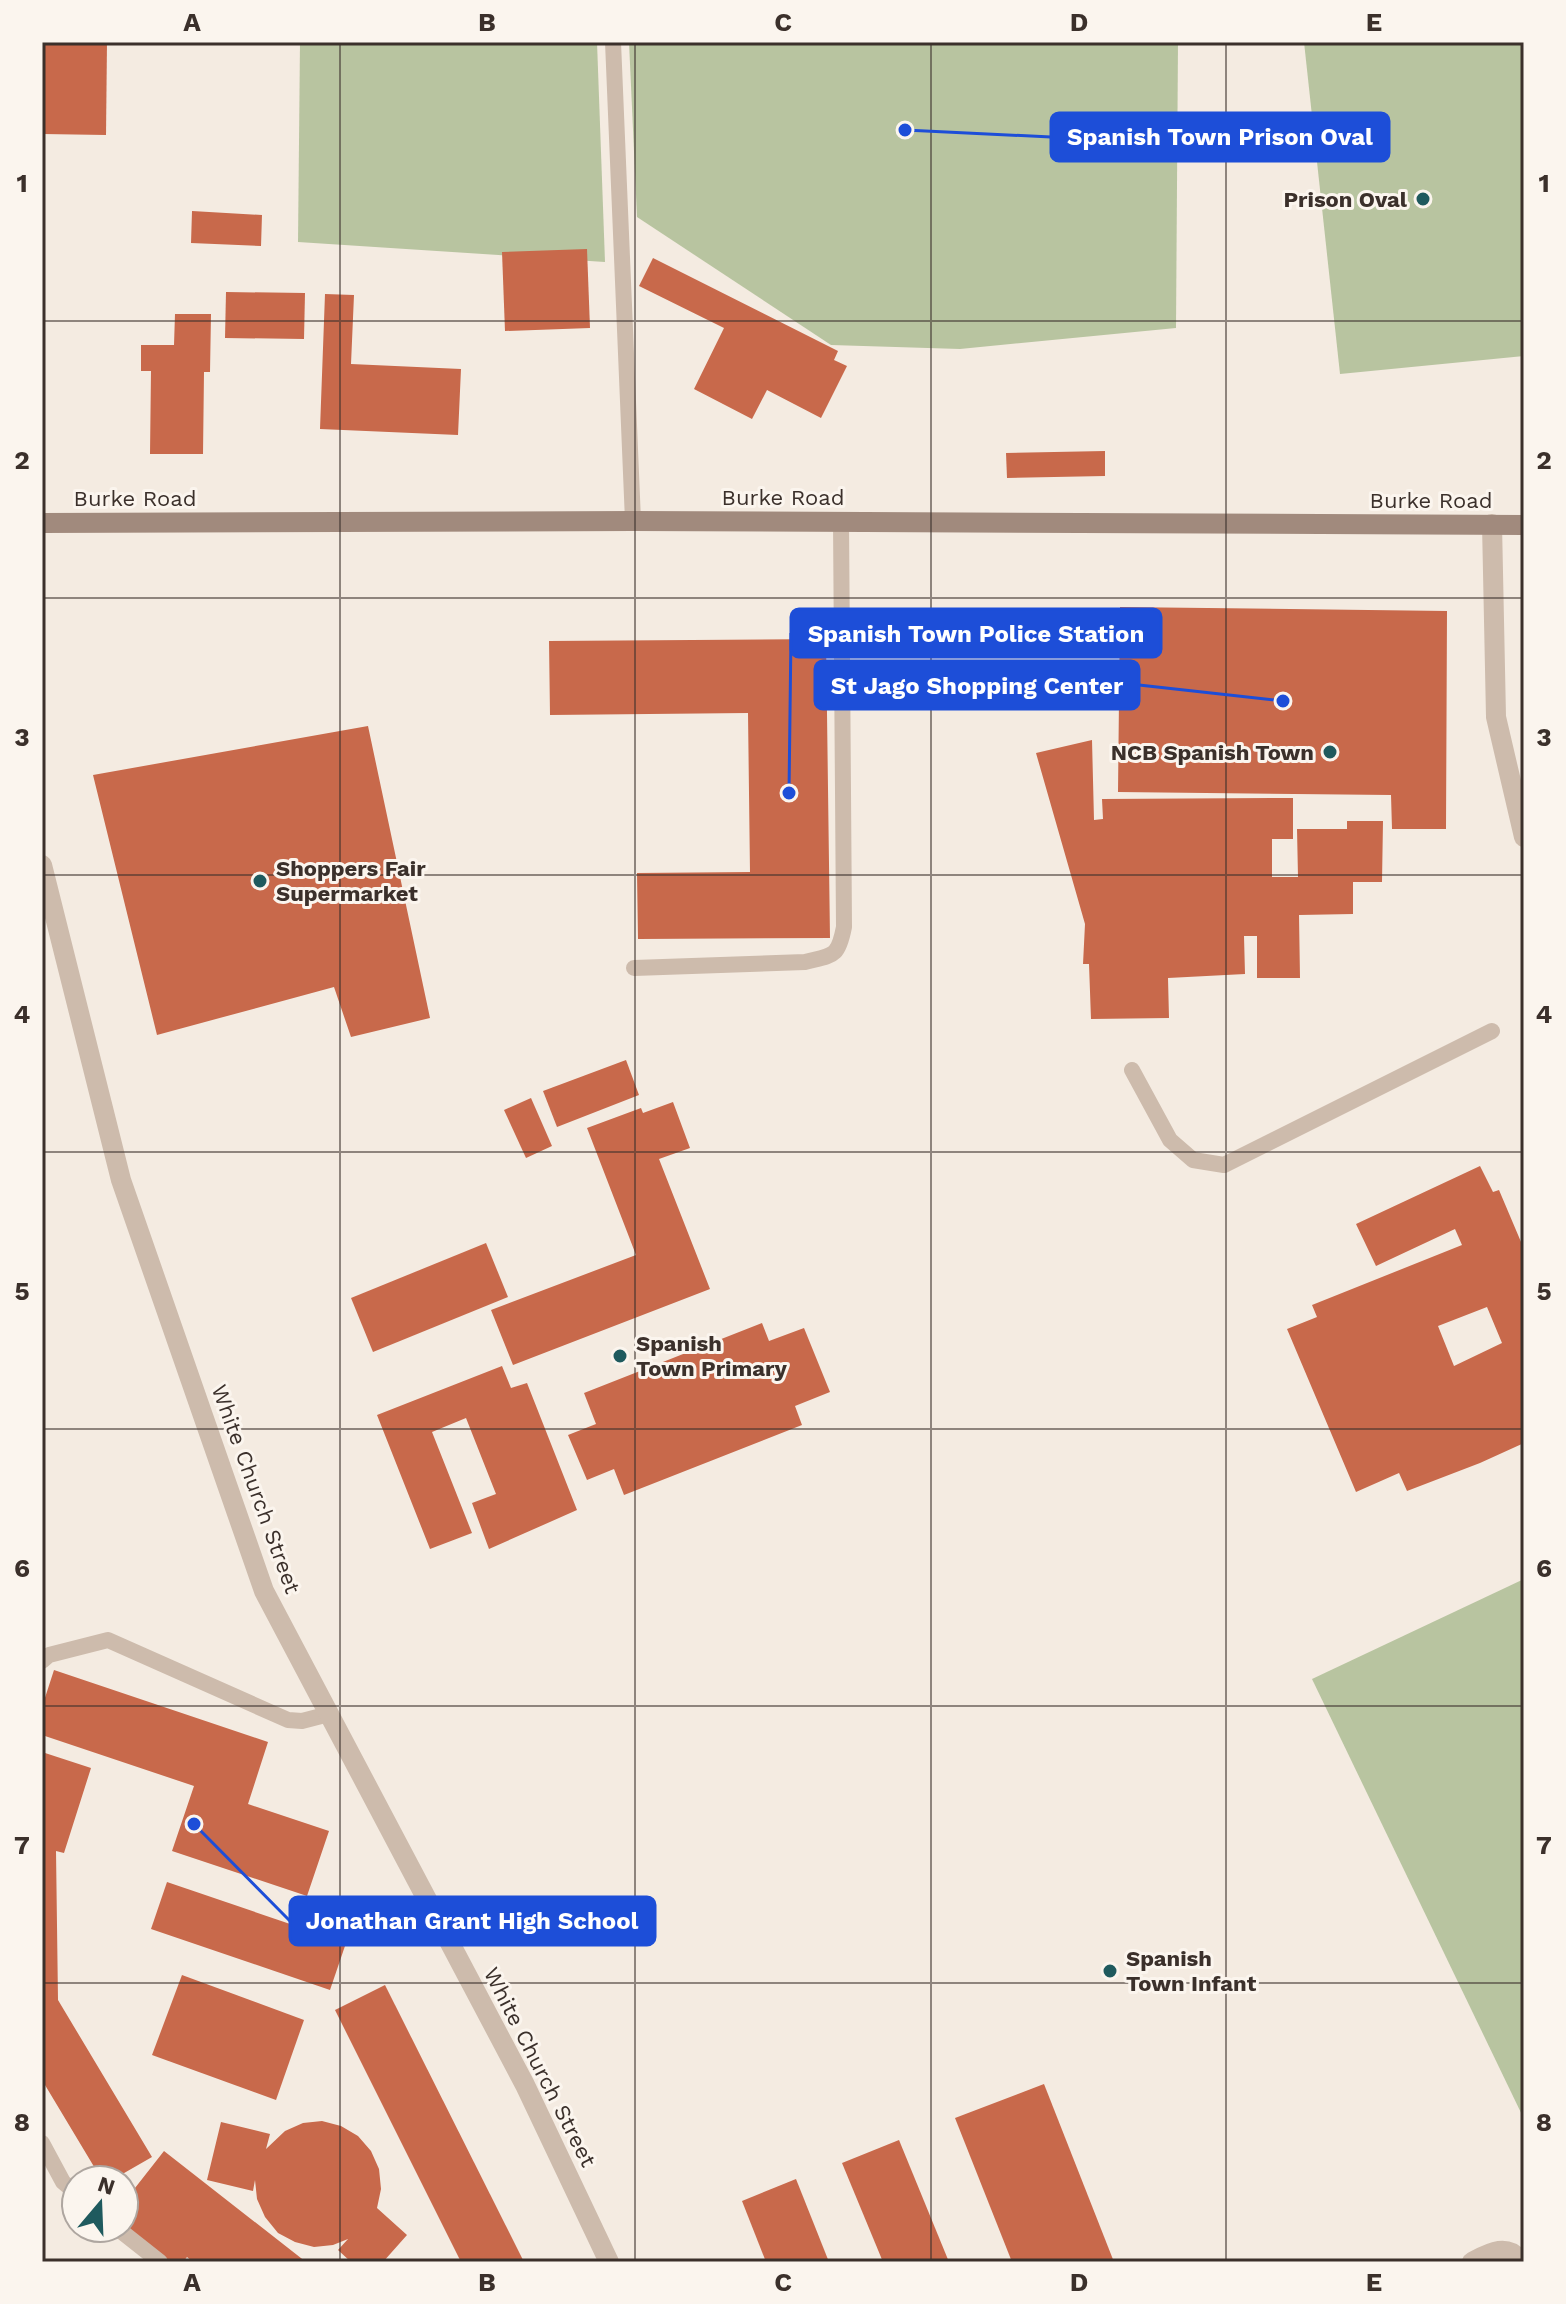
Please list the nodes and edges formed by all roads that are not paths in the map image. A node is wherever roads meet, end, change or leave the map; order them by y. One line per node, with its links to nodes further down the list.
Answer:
1 (613, 42): 2 (lane)
2 (633, 521): 3 (main road, Burke Road); 4 (main road, Burke Road)
3 (841, 521): 5 (main road, Burke Road); 9 (lane)
4 (42, 523)
5 (1492, 524): 6 (main road, Burke Road); 7 (street)
6 (1524, 525)
7 (1524, 837)
8 (42, 865): 13 (street, White Church Street)
9 (634, 968)
10 (1492, 1031): 11 (lane)
11 (1132, 1070)
12 (42, 1661): 13 (lane)
13 (329, 1714): 18 (street, White Church Street)
14 (42, 2143): 15 (lane)
15 (60, 2176)
16 (137, 2244): 17 (lane)
17 (160, 2262)
18 (609, 2262)
19 (1472, 2262): 20 (street)
20 (1521, 2262)

